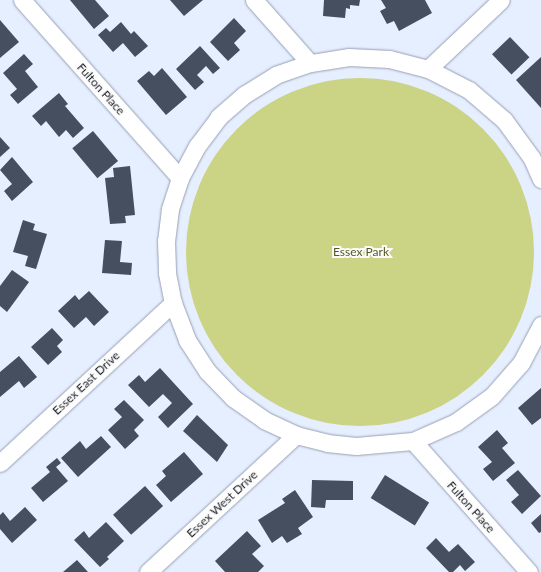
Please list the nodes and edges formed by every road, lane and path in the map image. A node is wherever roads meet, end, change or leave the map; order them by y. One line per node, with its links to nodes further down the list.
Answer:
1 (22, 0): 6 (street, Fulton Place)
2 (254, 0): 4 (street)
3 (501, 0): 5 (street)
4 (310, 63): 5 (street); 6 (street)
5 (428, 69): 7 (street)
6 (180, 178): 8 (street)
7 (541, 179)
8 (173, 303): 10 (street); 12 (street, Essex East Drive)
9 (541, 325): 11 (street)
10 (296, 435): 11 (street); 13 (street, Essex West Drive)
11 (413, 441): 14 (street, Fulton Place)
12 (0, 463)
13 (148, 572)
14 (529, 572)

